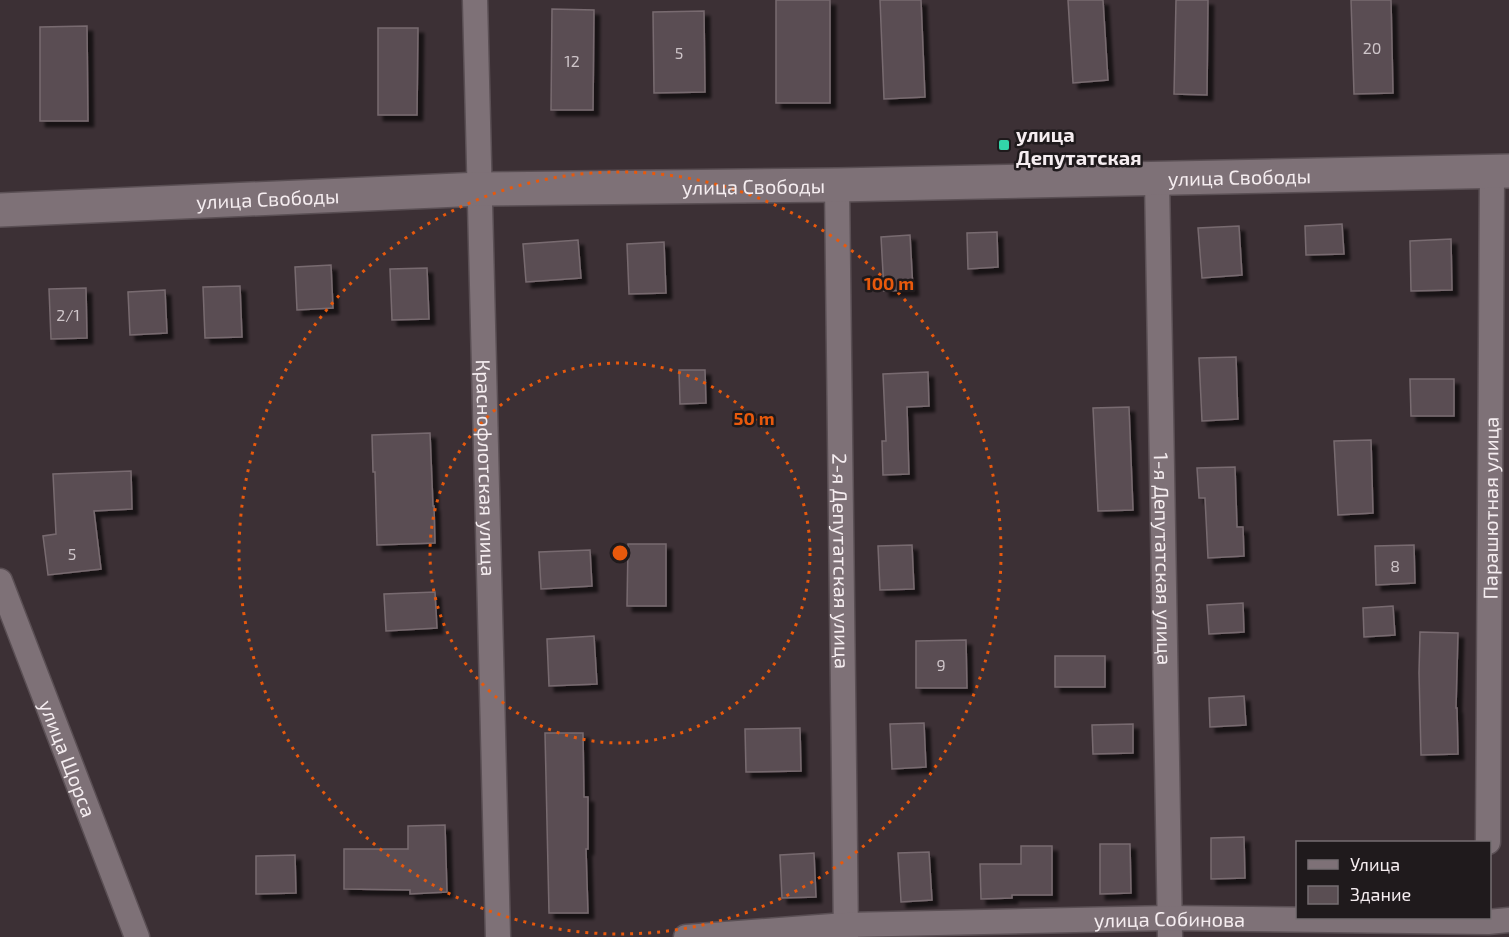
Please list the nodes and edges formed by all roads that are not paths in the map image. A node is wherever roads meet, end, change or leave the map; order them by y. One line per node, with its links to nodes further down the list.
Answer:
1 (475, 0): 5 (street, Краснофлотская улица)
2 (1500, 172): 3 (street, улица Свободы); 8 (street, Парашютная улица)
3 (1157, 179): 4 (street, улица Свободы); 10 (street, 1-я Депутатская улица)
4 (837, 185): 5 (street, улица Свободы); 11 (street, 2-я Депутатская улица)
5 (481, 189): 6 (street, улица Свободы); 13 (street, Краснофлотская улица)
6 (0, 210)
7 (0, 581): 12 (street, улица Щорса)
8 (1488, 841)
9 (1493, 924): 10 (street, улица Собинова)
10 (1169, 928): 11 (street, улица Собинова)
11 (846, 931): 14 (street, улица Собинова)
12 (137, 937)
13 (498, 937)
14 (686, 937)

